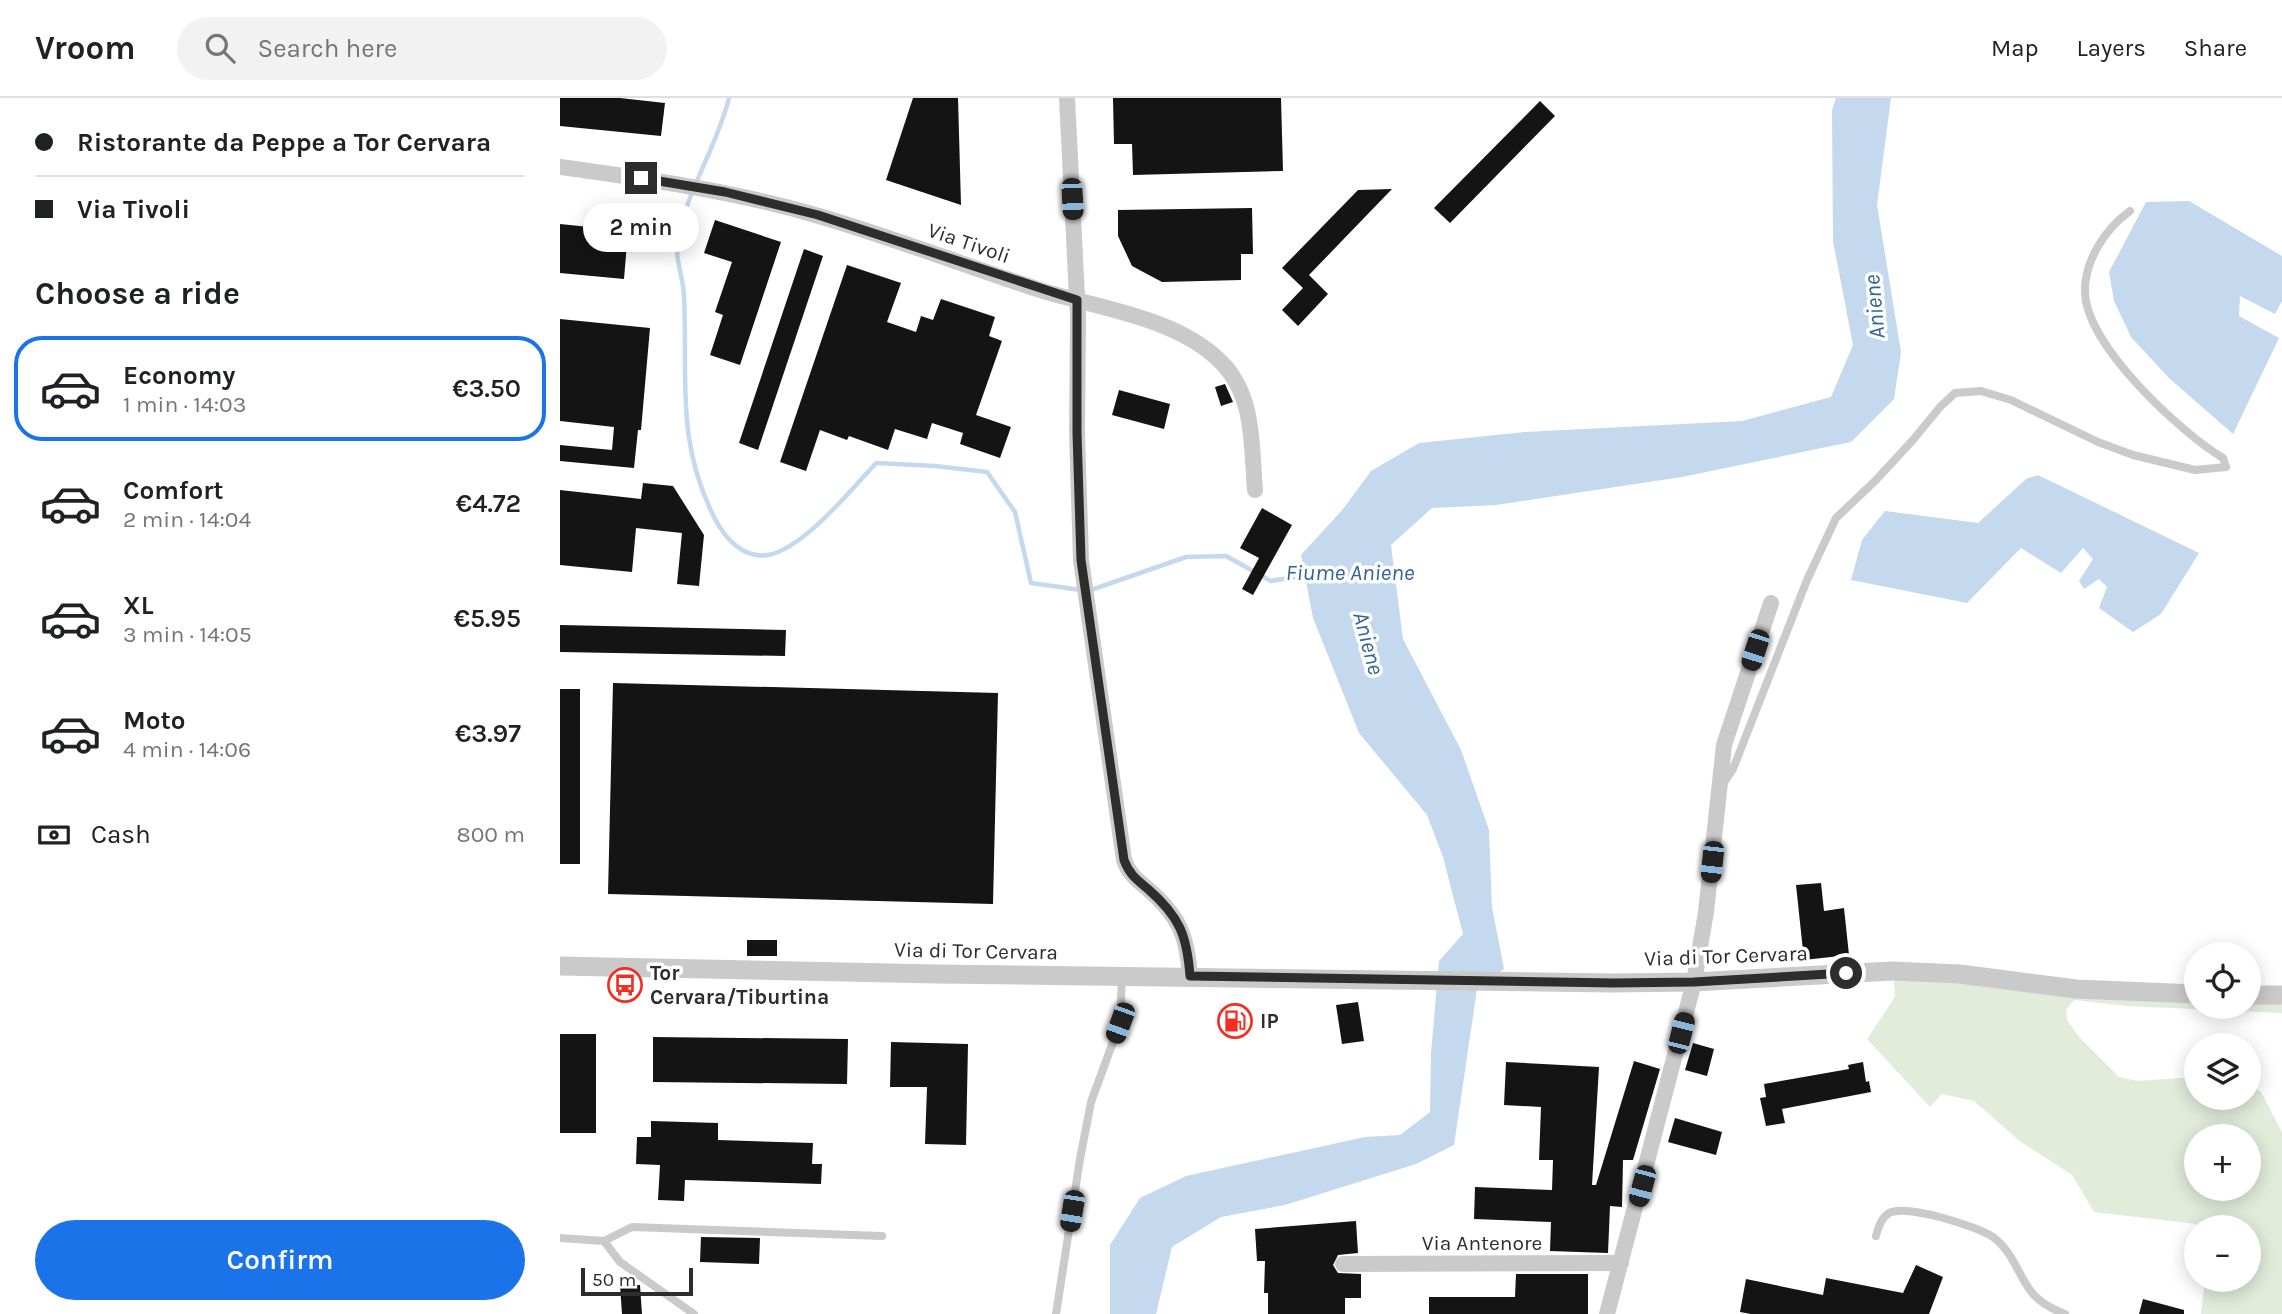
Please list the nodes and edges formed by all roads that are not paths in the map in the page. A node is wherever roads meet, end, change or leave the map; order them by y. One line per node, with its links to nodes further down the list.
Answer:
1 (1067, 98): 4 (street)
2 (560, 167): 4 (street, Via Tivoli)
3 (2130, 211): 7 (lane)
4 (1077, 300): 5 (street, Via Tivoli); 10 (street)
5 (1255, 490)
6 (1771, 603): 7 (street)
7 (1720, 789): 11 (street)
8 (560, 966): 9 (street, Via di Tor Cervara)
9 (1122, 976): 10 (street, Via di Tor Cervara); 22 (lane)
10 (1190, 976): 11 (street, Via di Tor Cervara)
11 (1694, 982): 12 (street, Via di Tor Cervara); 19 (street)
12 (2184, 994)
13 (2261, 995): 14 (street)
14 (2282, 995)
15 (882, 1236): 18 (lane)
16 (1876, 1236): 24 (lane)
17 (560, 1238): 18 (lane)
18 (604, 1241): 21 (lane)
19 (1621, 1263): 20 (street, Via Antenore); 23 (street)
20 (1343, 1264)
21 (694, 1314)
22 (1056, 1314)
23 (1607, 1314)
24 (2065, 1314)

